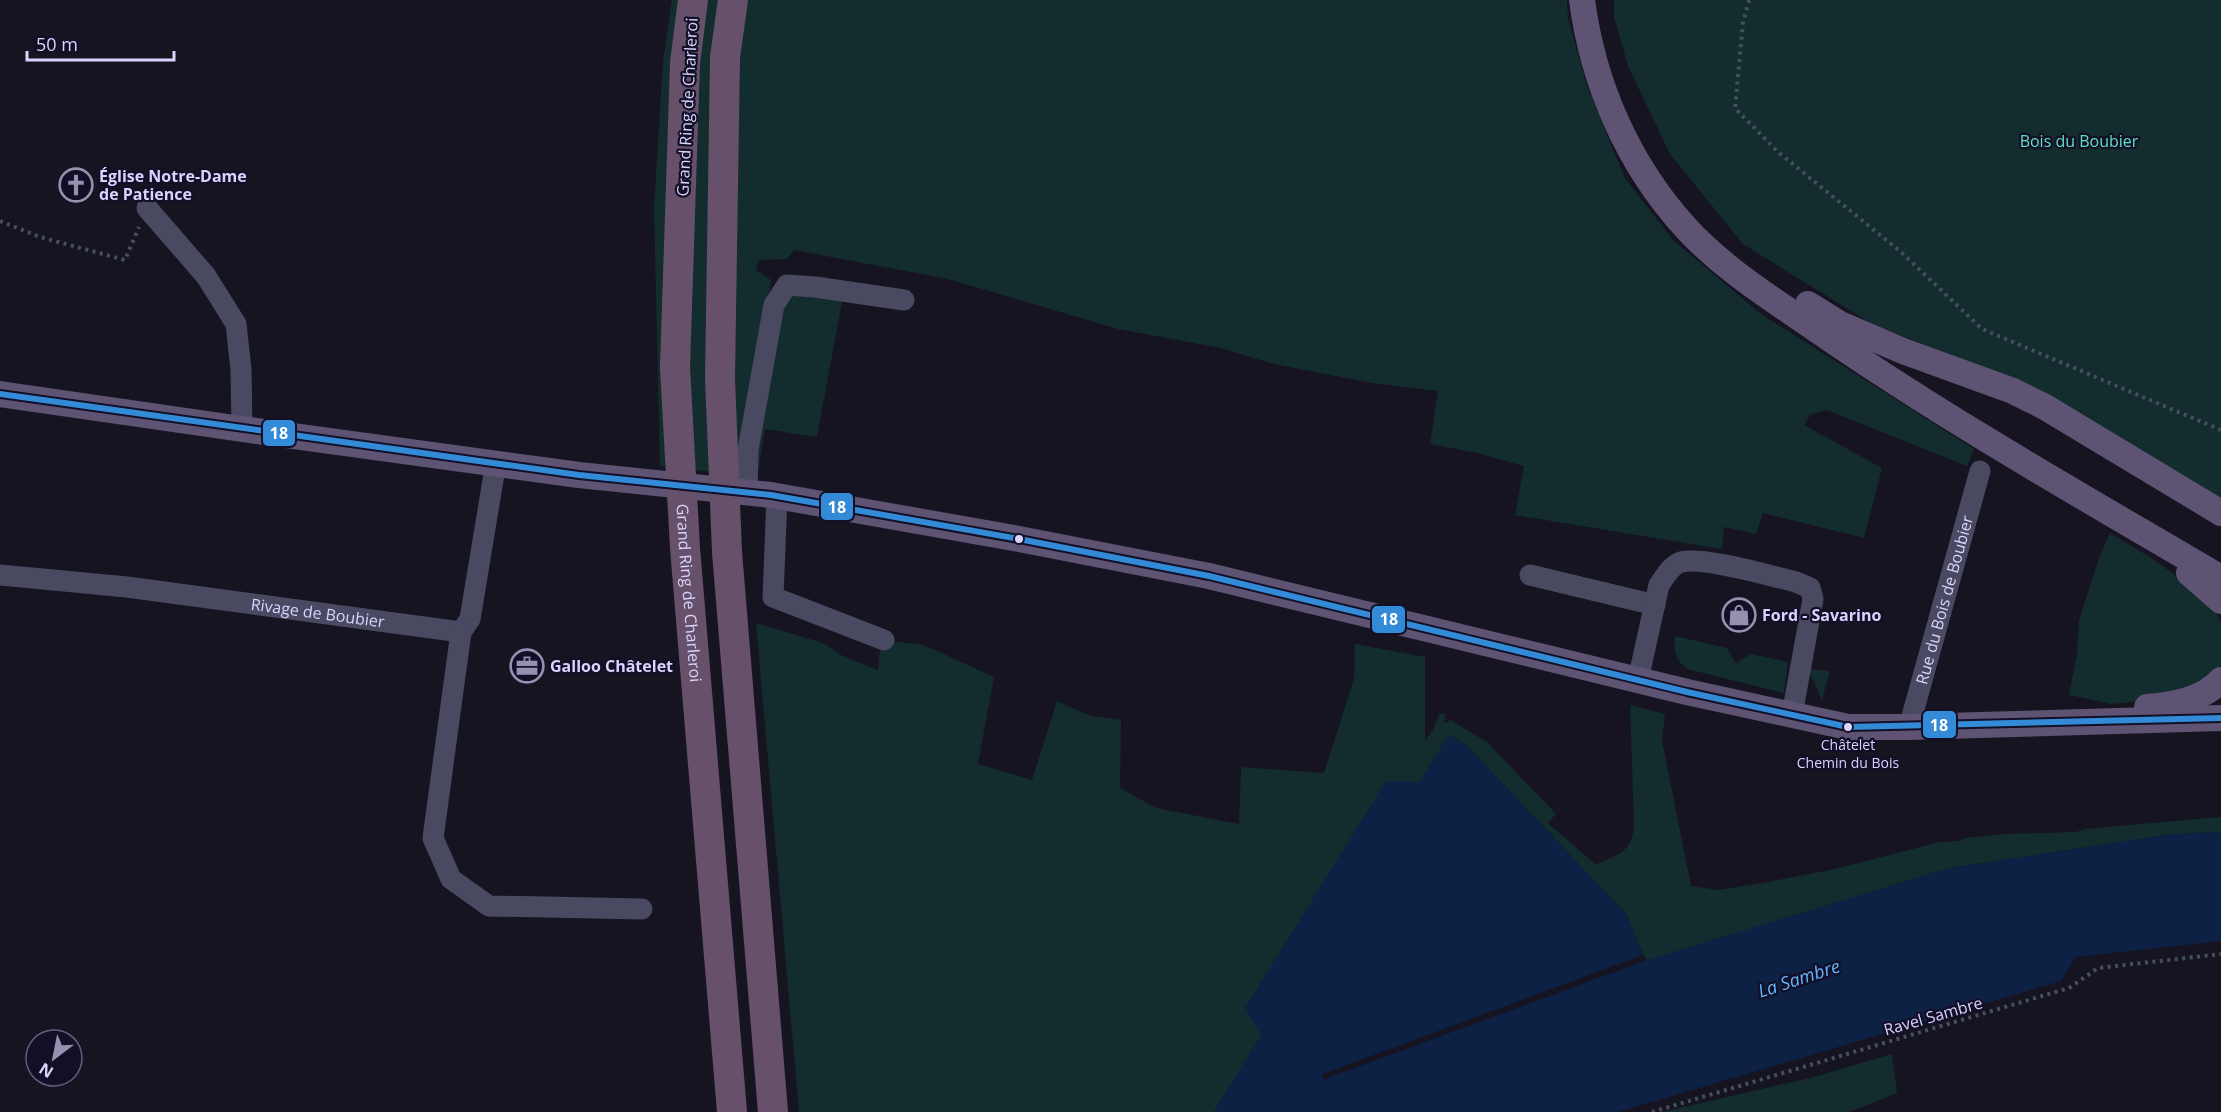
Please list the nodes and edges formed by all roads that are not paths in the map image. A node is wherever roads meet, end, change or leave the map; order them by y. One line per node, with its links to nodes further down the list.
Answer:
1 (693, 0): 29 (highway, Grand Ring de Charleroi, bridge)
2 (733, 0): 30 (highway, bridge)
3 (1582, 0): 14 (main road)
4 (1598, 0): 13 (main road)
5 (147, 208): 8 (street)
6 (904, 300): 11 (street)
7 (0, 394): 8 (main road)
8 (242, 429): 9 (main road)
9 (496, 462): 11 (main road); 20 (street)
10 (1980, 471): 27 (street, Rue du Bois de Boubier)
11 (747, 492): 12 (main road)
12 (777, 496): 21 (street); 22 (main road)
13 (2221, 513)
14 (2113, 514): 17 (main road); 18 (main road)
15 (0, 574): 20 (street, Rivage de Boubier)
16 (1530, 575): 19 (street)
17 (2221, 578)
18 (2221, 601)
19 (1655, 605): 22 (street); 24 (street)
20 (461, 632): 28 (street)
21 (884, 640)
22 (1638, 680): 24 (main road)
23 (2221, 680): 26 (main road)
24 (1792, 715): 27 (main road)
25 (2221, 718): 26 (main road)
26 (2101, 722): 27 (main road)
27 (1909, 727)
28 (642, 909)
29 (732, 1112)
30 (773, 1112)

